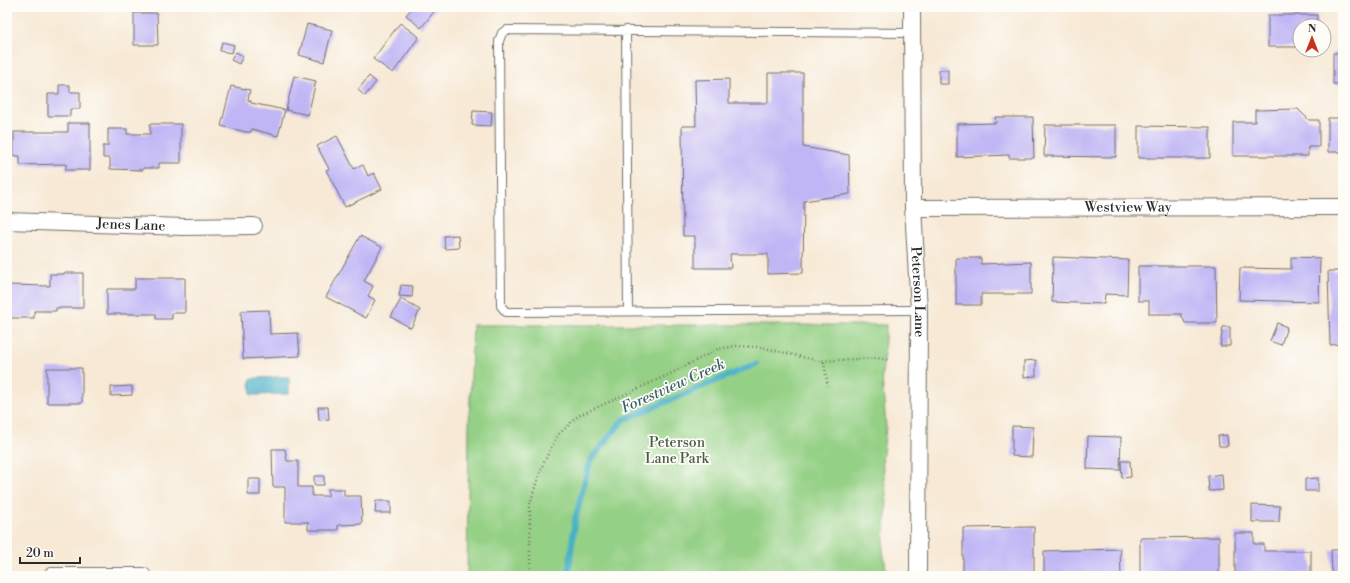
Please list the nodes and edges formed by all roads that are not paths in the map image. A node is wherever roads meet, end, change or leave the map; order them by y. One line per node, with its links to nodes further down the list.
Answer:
1 (912, 7): 3 (street, Peterson Lane)
2 (626, 30): 3 (lane); 9 (lane); 9 (lane)
3 (912, 33): 5 (street, Peterson Lane)
4 (1343, 207): 5 (street, Westview Way)
5 (913, 208): 8 (street, Peterson Lane)
6 (7, 221): 7 (street, Jenes Lane)
7 (254, 226)
8 (919, 310): 9 (lane); 12 (street, Peterson Lane)
9 (628, 311)
10 (51, 576): 11 (street)
11 (143, 576)
12 (918, 576)

